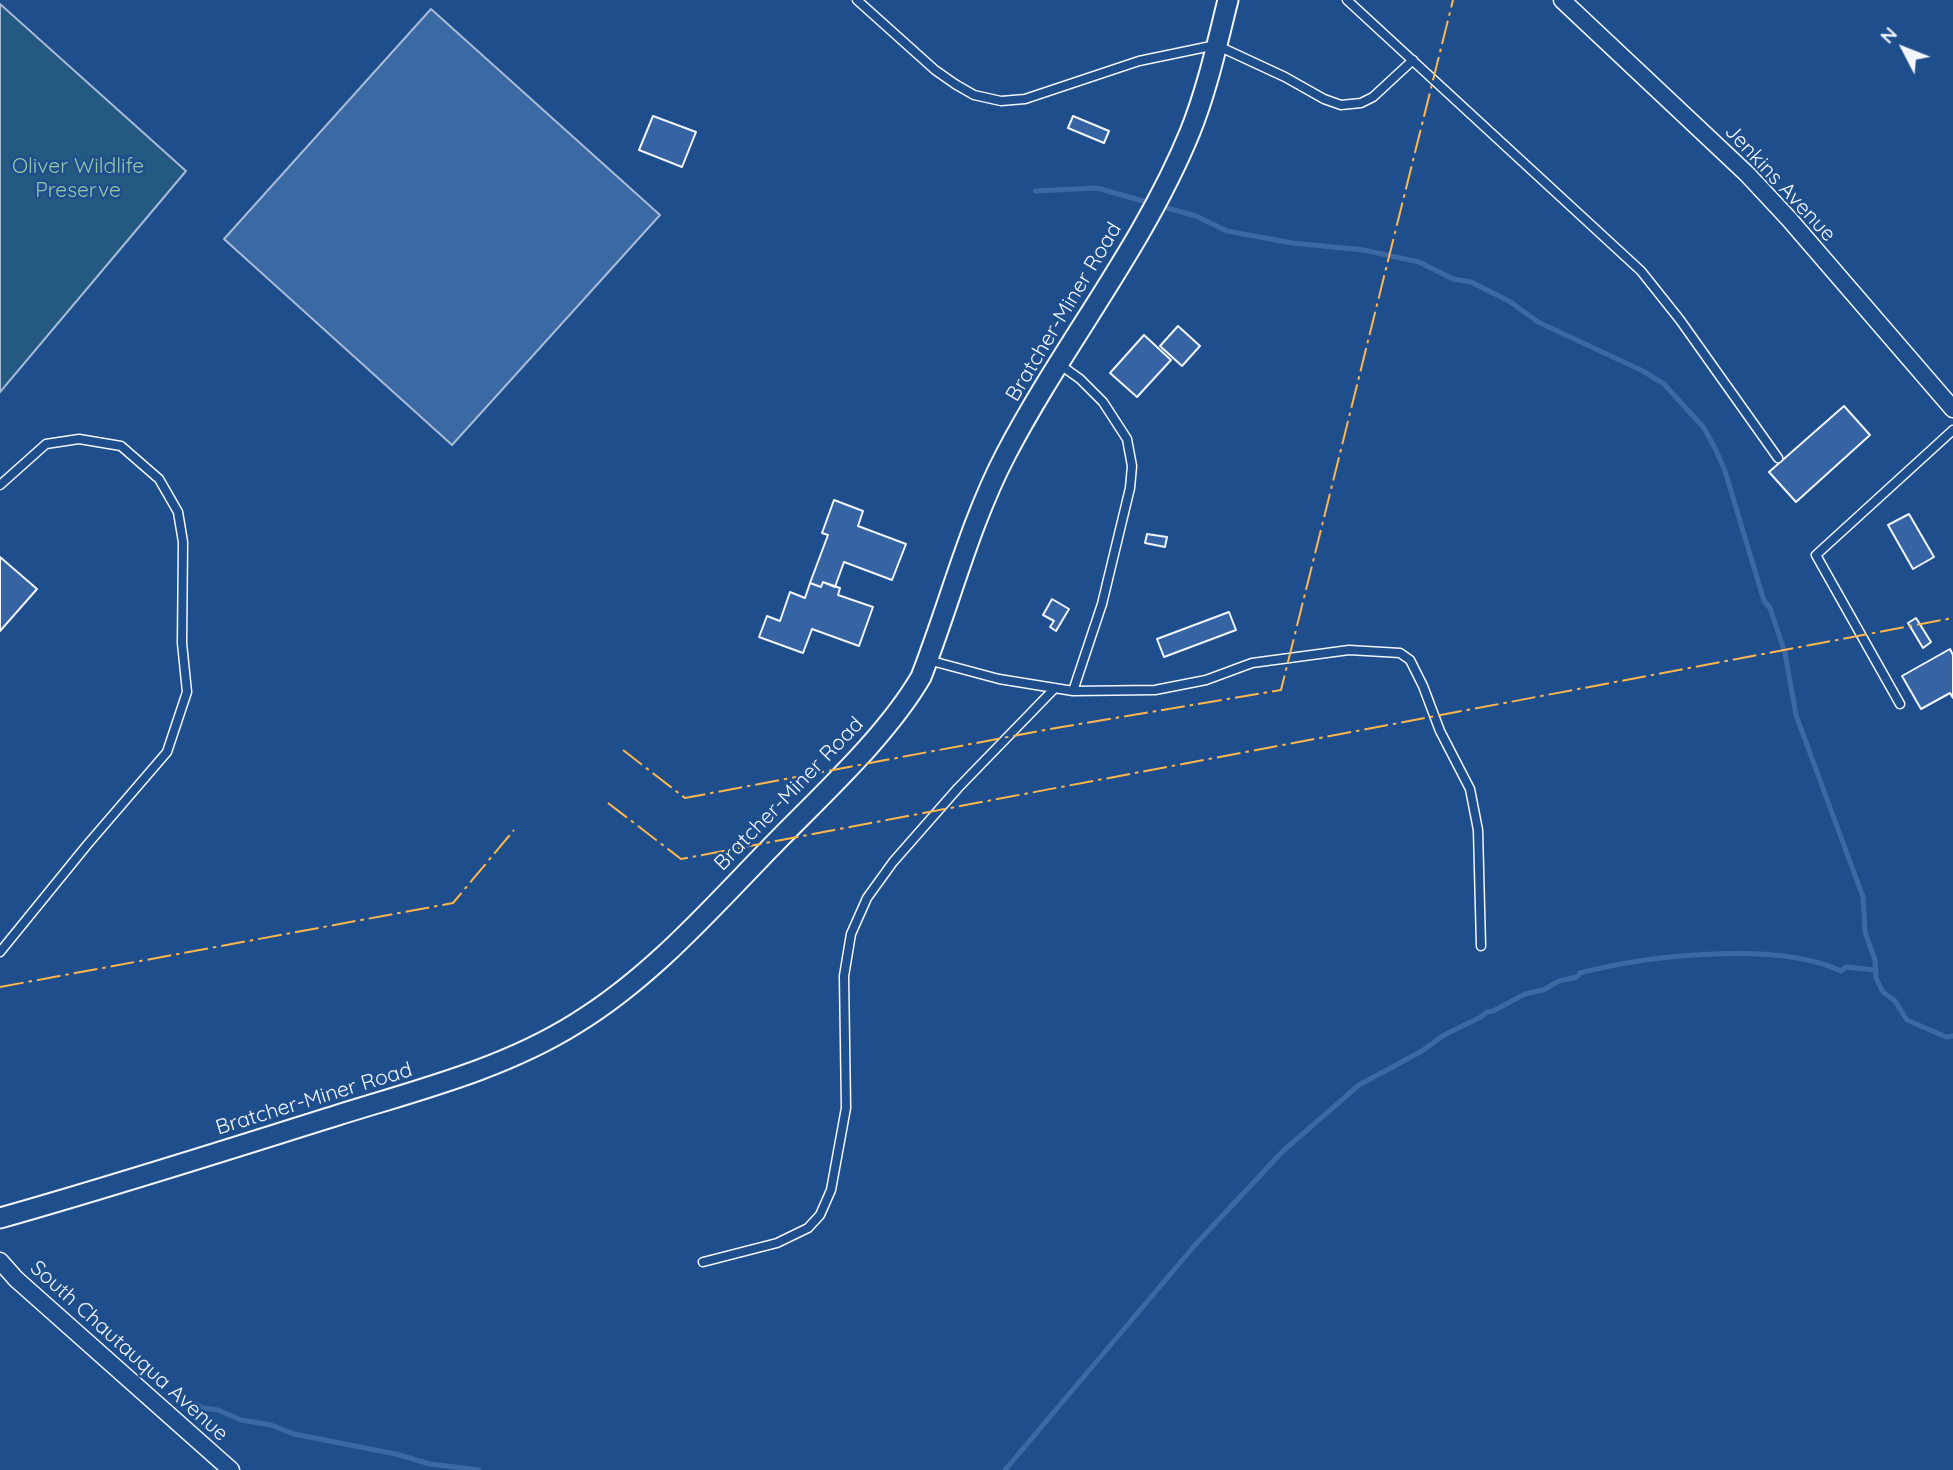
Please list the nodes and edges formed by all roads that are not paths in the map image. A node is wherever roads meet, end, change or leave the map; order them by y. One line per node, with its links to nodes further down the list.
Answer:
1 (857, 0): 5 (lane)
2 (1228, 0): 5 (street, Bratcher-Miner Road)
3 (1347, 0): 6 (lane)
4 (1562, 0): 8 (street, Jenkins Avenue)
5 (1216, 45): 6 (lane); 7 (street, Bratcher-Miner Road)
6 (1413, 61): 10 (lane)
7 (1059, 364): 12 (street, Bratcher-Miner Road); 14 (lane)
8 (1953, 409)
9 (1953, 430): 15 (lane)
10 (1778, 458)
11 (0, 485): 17 (lane)
12 (928, 660): 13 (lane); 18 (street, Bratcher-Miner Road)
13 (1055, 688): 14 (lane); 20 (lane)
14 (1073, 691): 16 (lane)
15 (1900, 704)
16 (1481, 946)
17 (0, 952)
18 (0, 1218)
19 (0, 1261): 21 (street, South Chautauqua Avenue)
20 (704, 1262)
21 (232, 1470)

